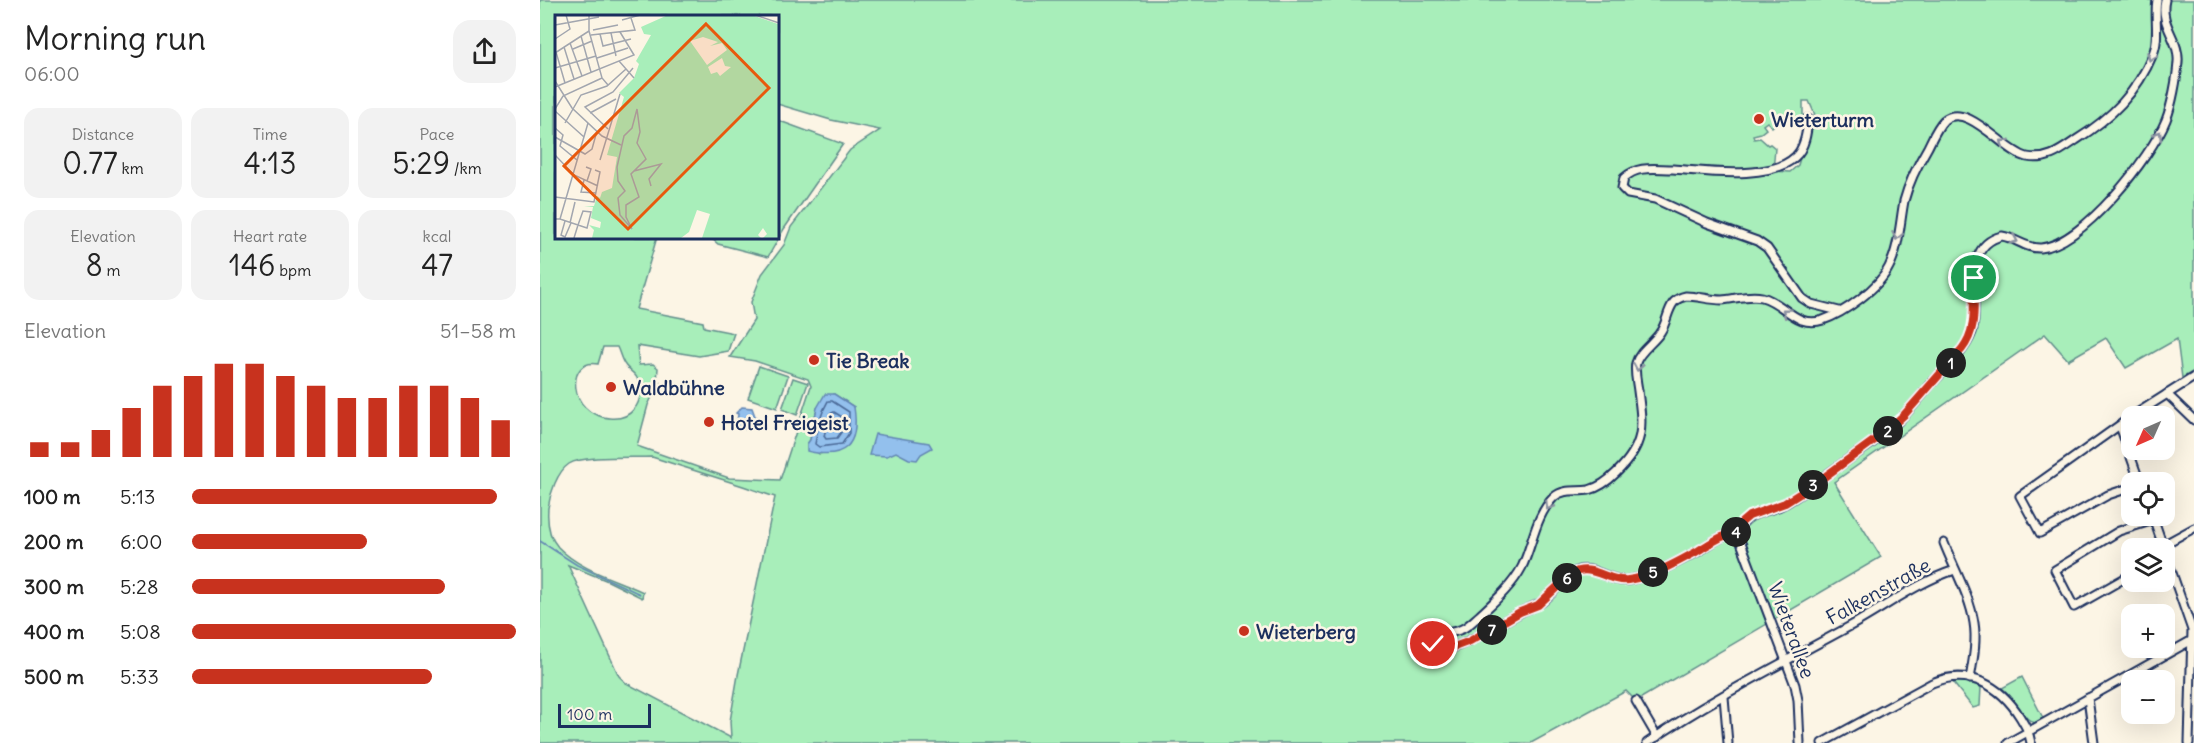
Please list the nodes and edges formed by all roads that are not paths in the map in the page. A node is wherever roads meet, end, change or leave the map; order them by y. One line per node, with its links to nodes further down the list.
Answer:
1 (2157, 0): 4 (street, one-way to 4)
2 (2165, 0): 13 (street, one-way to 2)
3 (1808, 119): 4 (street)
4 (1839, 311): 13 (street, one-way to 13)
5 (2194, 377): 6 (street)
6 (2167, 394): 7 (street); 8 (street)
7 (2194, 420)
8 (2120, 426): 9 (street); 10 (street)
9 (2136, 472)
10 (2121, 491)
11 (2132, 526): 17 (street)
12 (2194, 528): 14 (street)
13 (1737, 532): 20 (street, Wieterallee)
14 (2175, 541)
15 (1944, 543): 16 (street)
16 (1955, 570): 20 (street, Falkenstraße); 21 (street)
17 (2121, 580)
18 (2175, 584): 19 (street)
19 (2193, 639): 23 (street); 34 (street)
20 (1786, 661): 22 (street, Falkenstraße); 29 (street, Wieterallee)
21 (1970, 679): 25 (street); 30 (street)
22 (1724, 697): 26 (street, Falkenstraße); 28 (street)
23 (2088, 698): 25 (street); 33 (street)
24 (1636, 702): 26 (street)
25 (2029, 731): 31 (street); 32 (street)
26 (1657, 737): 27 (street, Falkenstraße)
27 (1647, 743)
28 (1728, 743)
29 (1800, 743)
30 (1822, 743)
31 (2008, 743)
32 (2031, 743)
33 (2094, 743)
34 (2189, 743)

